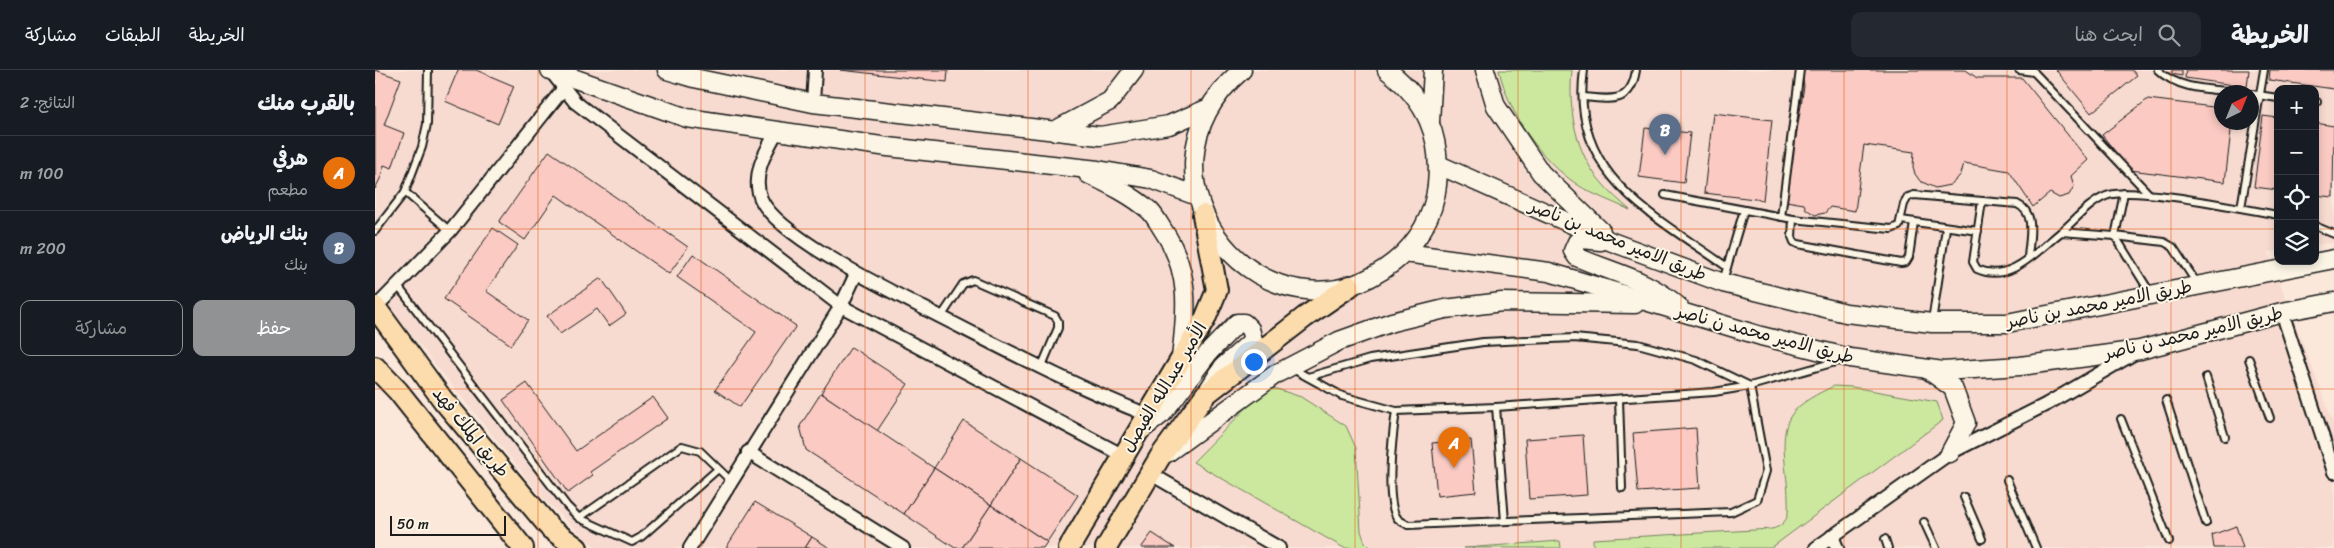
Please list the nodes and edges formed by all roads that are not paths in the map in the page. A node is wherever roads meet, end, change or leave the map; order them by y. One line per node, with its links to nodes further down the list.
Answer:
1 (428, 70): 30 (lane)
2 (550, 70): 18 (street); 27 (main road)
3 (667, 70): 23 (main road)
4 (815, 70): 23 (street)
5 (1134, 70): 26 (main road)
6 (1243, 70): 17 (main road)
7 (1387, 70): 25 (main road)
8 (1433, 70): 25 (main road)
9 (1485, 70): 52 (main road)
10 (1584, 70): 21 (lane)
11 (1636, 70): 21 (lane)
12 (1800, 70): 40 (lane)
13 (2019, 70): 16 (lane)
14 (2158, 70): 19 (lane)
15 (2264, 70): 20 (lane)
16 (2033, 71): 32 (lane)
17 (1221, 77): 24 (main road)
18 (564, 88): 48 (street); 64 (street)
19 (2214, 89)
20 (2260, 96): 22 (lane); 36 (lane)
21 (1583, 97): 57 (lane)
22 (2274, 98)
23 (813, 103): 26 (main road)
24 (1209, 108): 26 (main road); 34 (main road)
25 (1430, 122): 28 (main road)
26 (1056, 130)
27 (777, 131): 29 (main road); 56 (street)
28 (1439, 165): 52 (main road, طريق الامير محمد بن ناصر); 53 (main road)
29 (1076, 168): 34 (main road); 73 (main road)
30 (405, 192): 46 (lane); 48 (lane)
31 (2124, 193): 32 (lane); 49 (lane); 51 (lane)
32 (2149, 194): 36 (lane)
33 (1665, 195): 37 (lane)
34 (1197, 196): 39 (main road)
35 (1982, 201): 42 (lane); 47 (lane); 54 (lane)
36 (2241, 208): 38 (lane)
37 (1744, 210): 40 (lane); 57 (lane)
38 (2274, 214)
39 (1203, 215): 59 (main road); 73 (main road, الأمير عبدالله الفيصل)
40 (1781, 217): 41 (lane)
41 (1793, 219): 42 (lane); 43 (lane)
42 (1901, 220): 43 (lane)
43 (1914, 222): 44 (lane)
44 (1945, 228): 47 (lane); 69 (lane)
45 (2319, 228): 50 (lane)
46 (375, 231)
47 (1978, 231): 54 (lane)
48 (450, 232): 58 (street)
49 (2061, 232): 51 (lane); 54 (lane)
50 (2334, 234)
51 (2115, 236): 60 (lane); 61 (lane)
52 (1612, 242): 57 (main road, طريق الامير محمد بن ناصر); 67 (main road)
53 (1405, 253): 59 (main road); 63 (main road, طريق الامير محمد ن ناصر)
54 (2028, 258)
55 (2334, 259): 60 (main road, طريق الامير محمد بن ناصر)
56 (856, 274): 64 (street); 68 (street)
57 (1725, 275): 69 (main road, طريق الامير محمد بن ناصر)
58 (397, 285): 65 (street); 101 (lane)
59 (1350, 286): 81 (main road, الأمير عبدالله الفيصل)
60 (2198, 286): 61 (main road, طريق الامير محمد بن ناصر)
61 (2152, 295): 69 (main road, طريق الامير محمد بن ناصر)
62 (2334, 302): 66 (main road, طريق الامير محمد ن ناصر)
63 (1655, 304): 67 (main road, طريق الامير محمد ن ناصر); 74 (main road)
64 (841, 306): 91 (street); 93 (street)
65 (375, 307): 110 (main road, طريق الملك فهد)
66 (2282, 312): 70 (main road, طريق الامير محمد ن ناصر); 96 (street)
67 (1686, 313): 71 (main road, طريق الامير محمد ن ناصر)
68 (941, 317): 76 (street); 76 (lane)
69 (1932, 323)
70 (2140, 350): 77 (main road, طريق الامير محمد ن ناصر); 92 (street)
71 (1851, 358): 77 (main road, طريق الامير محمد ن ناصر); 80 (lane)
72 (2249, 359): 88 (lane)
73 (1180, 361): 86 (main road, الأمير عبدالله الفيصل)
74 (1290, 367): 78 (lane); 94 (main road)
75 (375, 368): 109 (main road, طريق الملك فهد)
76 (1041, 368): 86 (street)
77 (1927, 368): 92 (main road)
78 (1308, 377): 80 (lane); 85 (lane)
79 (2206, 377): 90 (lane)
80 (1751, 386): 82 (lane); 102 (lane)
81 (1206, 394): 89 (main road); 94 (main road, الأمير عبدالله الفيصل)
82 (1619, 399): 84 (lane); 99 (lane)
83 (2165, 400): 104 (lane)
84 (1496, 407): 85 (lane); 102 (lane)
85 (1395, 411): 102 (lane)
86 (1148, 414): 89 (main road, الأمير عبدالله الفيصل)
87 (2121, 418): 108 (lane)
88 (2270, 418)
89 (1137, 434): 93 (main road, الأمير عبدالله الفيصل)
90 (2225, 437)
91 (748, 452): 98 (street); 112 (street)
92 (1950, 453): 105 (street)
93 (1124, 456): 113 (main road, الأمير عبدالله الفيصل)
94 (1156, 466): 114 (main road, الأمير عبدالله الفيصل); 115 (street)
95 (718, 469): 98 (lane); 101 (lane); 101 (lane)
96 (2334, 472)
97 (2007, 480): 120 (lane)
98 (731, 481): 111 (street)
99 (1622, 488)
100 (1964, 497): 107 (lane)
101 (579, 518)
102 (1505, 521)
103 (1924, 522): 119 (lane)
104 (2207, 523)
105 (1833, 536): 116 (street); 117 (street)
106 (1885, 539): 118 (lane)
107 (1982, 539)
108 (2169, 541)
109 (518, 547)
110 (577, 548)
111 (690, 548)
112 (903, 548)
113 (1069, 548)
114 (1106, 548)
115 (1279, 548)
116 (1816, 548)
117 (1837, 548)
118 (1888, 548)
119 (1936, 548)
120 (2036, 548)

